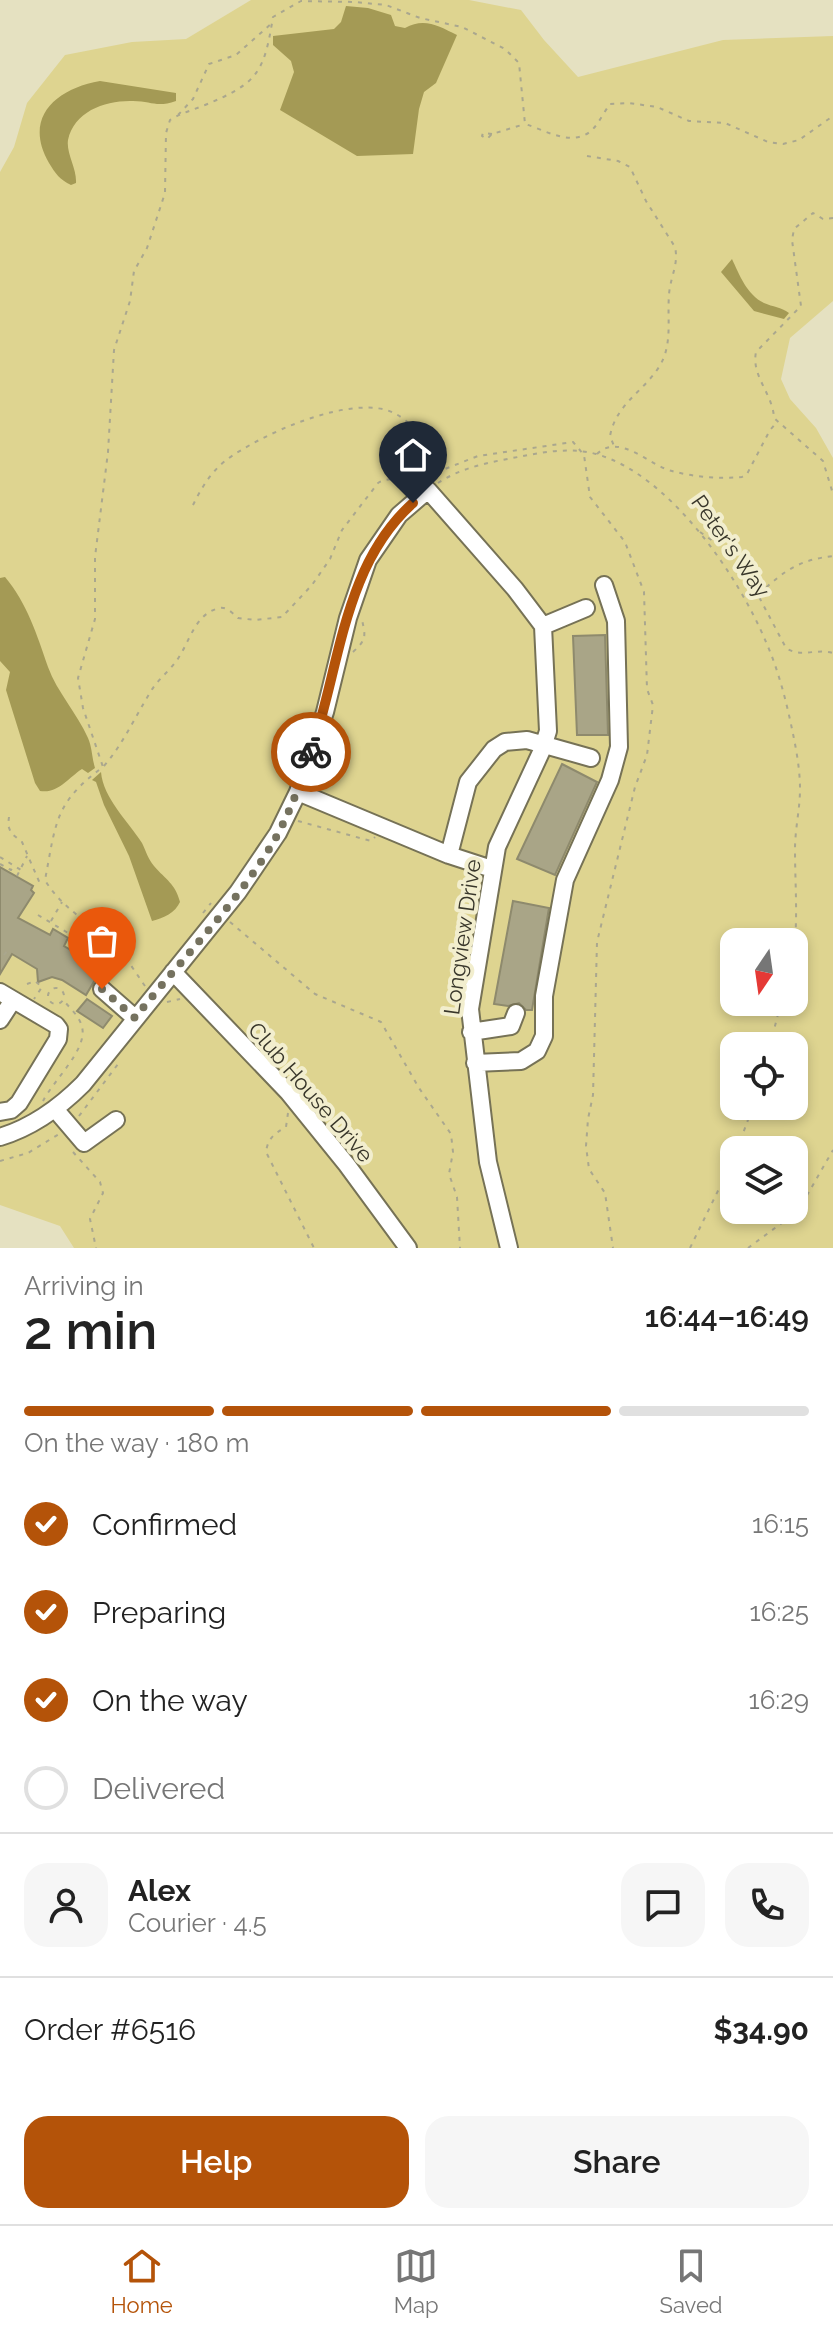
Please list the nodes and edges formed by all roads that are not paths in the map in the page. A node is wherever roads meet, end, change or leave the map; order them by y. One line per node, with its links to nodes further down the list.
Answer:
1 (604, 585): 16 (street)
2 (586, 608): 3 (street)
3 (543, 626): 4 (street, Longview Drive); 6 (street)
4 (544, 745): 5 (street); 7 (street); 8 (street, Longview Drive)
5 (591, 758)
6 (298, 792): 7 (street); 9 (street)
7 (449, 855): 8 (street)
8 (492, 869): 15 (street, Longview Drive)
9 (173, 972): 13 (street); 21 (street, Club House Drive)
10 (102, 989): 13 (street)
11 (6, 996): 14 (street); 17 (street)
12 (516, 1013): 15 (street)
13 (135, 1018): 18 (street)
14 (0, 1020)
15 (471, 1032): 16 (street, Longview Drive)
16 (475, 1063): 22 (street, Longview Drive)
17 (0, 1112)
18 (51, 1112): 19 (street); 20 (street)
19 (116, 1120)
20 (0, 1137)
21 (408, 1248)
22 (509, 1248)

